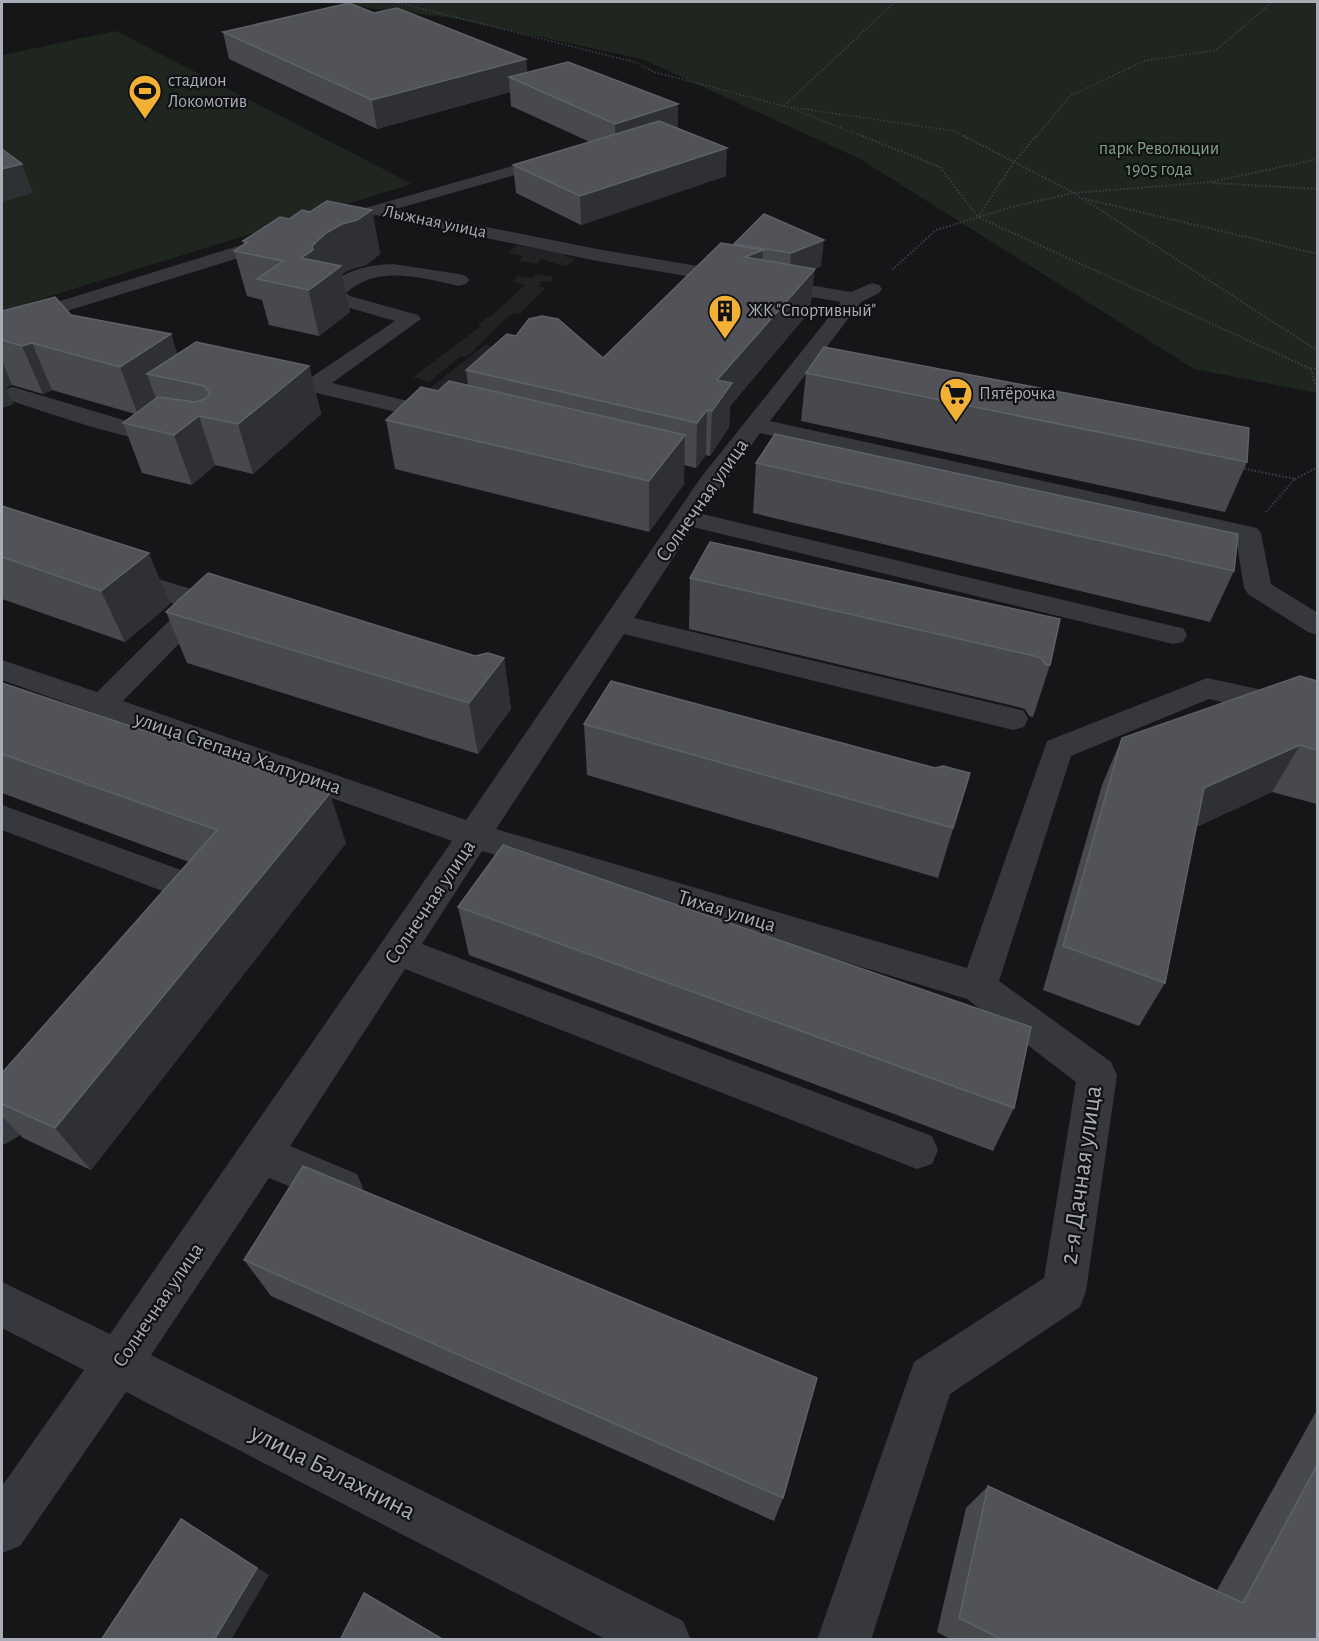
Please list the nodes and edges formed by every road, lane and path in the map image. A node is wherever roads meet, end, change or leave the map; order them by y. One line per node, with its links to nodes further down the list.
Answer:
1 (395, 2): 4 (path)
2 (895, 2): 4 (path)
3 (1272, 2): 7 (path)
4 (784, 106): 7 (path); 13 (path)
5 (574, 153): 12 (street)
6 (1317, 159): 8 (path)
7 (1014, 162): 10 (path); 13 (path)
8 (1204, 183): 9 (path); 10 (path)
9 (1317, 189)
10 (1074, 194): 11 (path); 13 (path)
11 (1081, 198): 14 (path); 20 (path)
12 (375, 210): 16 (street, Лыжная улица); 17 (street, Лыжная улица)
13 (978, 217): 16 (path); 22 (path)
14 (1317, 254)
15 (459, 280): 24 (street)
16 (863, 294): 29 (street, Солнечная улица)
17 (27, 317): 18 (street, Лыжная улица); 19 (street)
18 (2, 325)
19 (72, 328)
20 (1317, 351)
21 (1317, 368): 22 (path)
22 (1311, 369): 25 (path)
23 (249, 370): 24 (street)
24 (314, 385): 28 (street)
25 (1317, 393)
26 (13, 394): 30 (street)
27 (162, 411): 30 (street)
28 (461, 421)
29 (755, 425): 35 (street, Солнечная улица); 36 (street)
30 (134, 431): 31 (street)
31 (189, 439)
32 (1317, 467): 34 (path)
33 (1238, 468): 34 (path)
34 (1295, 479): 36 (path)
35 (687, 518): 40 (street, Солнечная улица); 42 (street)
36 (1248, 533): 41 (street)
37 (102, 570): 38 (street)
38 (203, 603): 39 (street); 44 (street)
39 (248, 618)
40 (617, 623): 46 (street); 48 (street, Солнечная улица)
41 (1317, 626)
42 (1173, 635)
43 (2, 670): 44 (street, улица Степана Халтурина)
44 (102, 705): 48 (street, улица Степана Халтурина)
45 (1317, 713): 51 (street)
46 (1013, 719)
47 (2, 817): 49 (street)
48 (475, 836): 50 (street, Солнечная улица); 51 (street, Тихая улица)
49 (171, 928)
50 (398, 950): 54 (street); 55 (street, Солнечная улица)
51 (979, 987): 61 (street, 2-я Дачная улица)
52 (56, 1063): 53 (street)
53 (2, 1126)
54 (917, 1150)
55 (261, 1154): 56 (street); 58 (street, Солнечная улица)
56 (382, 1204)
57 (2, 1304): 58 (street, улица Балахнина)
58 (118, 1363): 59 (street, Солнечная улица); 60 (street, улица Балахнина)
59 (2, 1528)
60 (664, 1640)
61 (844, 1640)

